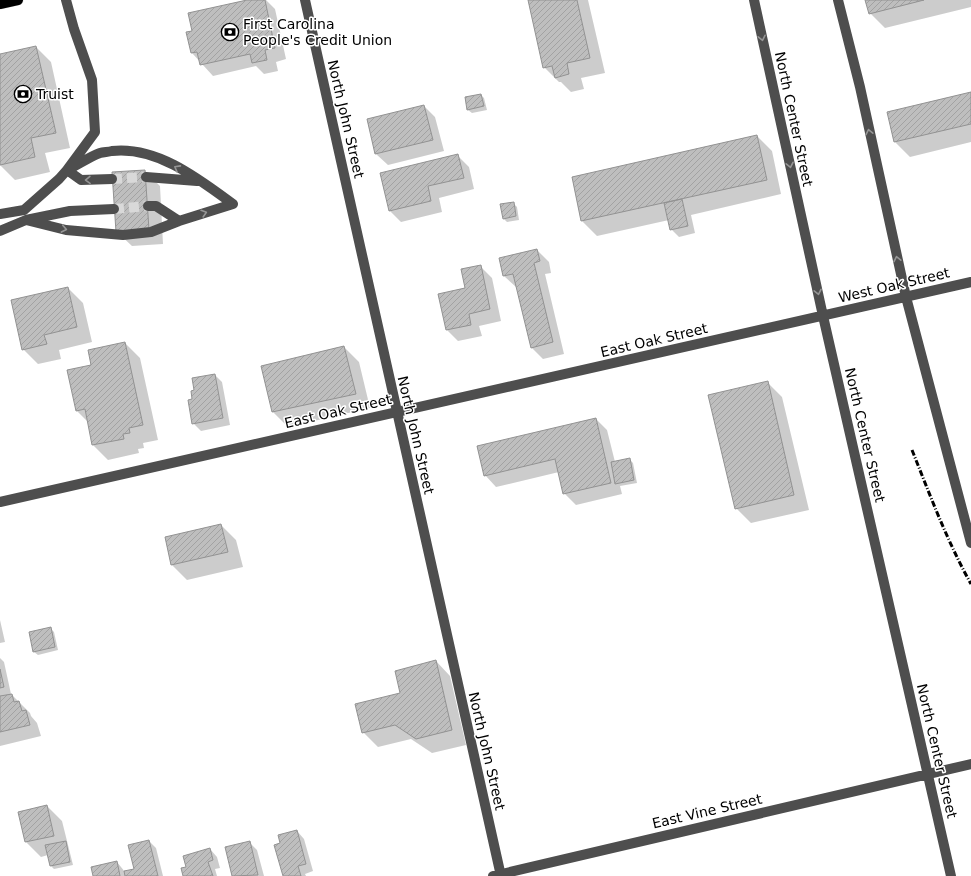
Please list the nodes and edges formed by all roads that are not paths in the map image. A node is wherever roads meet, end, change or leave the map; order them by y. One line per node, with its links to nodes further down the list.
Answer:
1 (18, 0): 6 (main road)
2 (66, 0): 7 (street)
3 (304, 0): 21 (street, North John Street)
4 (754, 0): 20 (street, North Center Street, one-way to 20)
5 (838, 0): 19 (street, one-way to 5)
6 (0, 4)
7 (67, 170): 9 (street, one-way to 7); 10 (street, one-way to 7); 12 (street)
8 (146, 177): 10 (street)
9 (112, 179)
10 (201, 181): 16 (street, one-way to 10)
11 (148, 206): 16 (street)
12 (24, 210): 14 (street); 15 (street)
13 (114, 210): 15 (street)
14 (0, 214)
15 (26, 220): 16 (street, one-way to 16); 17 (street)
16 (179, 220)
17 (0, 231)
18 (971, 282): 19 (street, West Oak Street)
19 (906, 297): 20 (street, West Oak Street); 23 (street)
20 (824, 316): 21 (street, East Oak Street); 25 (street, North Center Street)
21 (397, 412): 22 (street, East Oak Street); 26 (street, North John Street)
22 (0, 502)
23 (971, 543)
24 (971, 764): 25 (street, East Vine Street)
25 (928, 774): 26 (street, East Vine Street); 27 (street, North Center Street)
26 (498, 875)
27 (951, 876)

